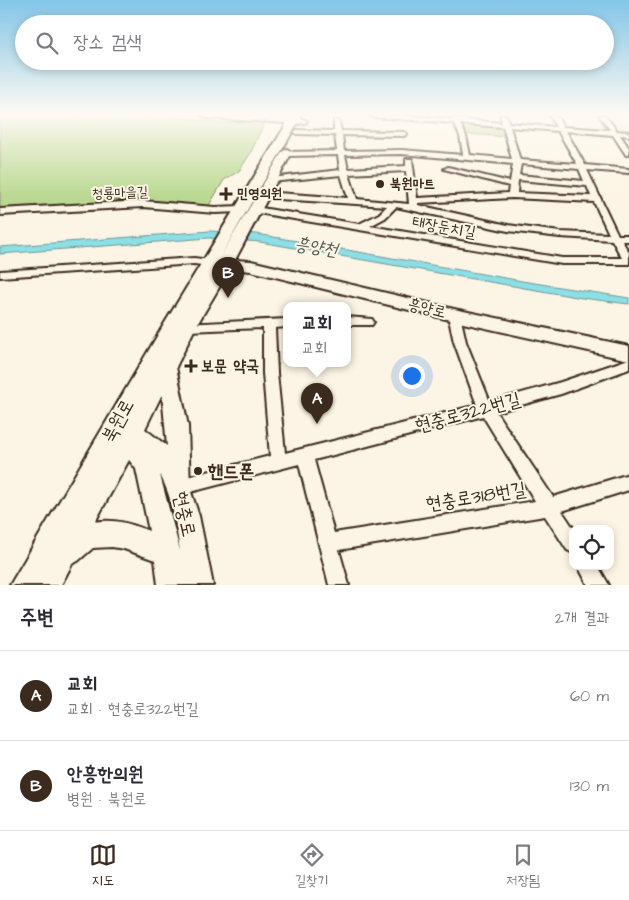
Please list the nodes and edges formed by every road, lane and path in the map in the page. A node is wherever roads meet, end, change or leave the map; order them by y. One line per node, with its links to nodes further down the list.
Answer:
1 (284, 142): 30 (street)
2 (292, 142): 12 (street)
3 (338, 142): 10 (street)
4 (404, 142): 9 (street)
5 (464, 142): 13 (street)
6 (511, 142): 14 (street)
7 (568, 142): 15 (street)
8 (622, 142): 11 (street)
9 (405, 152): 10 (street); 13 (street); 16 (street)
10 (340, 153): 12 (street); 19 (street)
11 (629, 153)
12 (286, 154): 20 (street)
13 (467, 157): 14 (street)
14 (517, 162): 15 (street); 21 (street)
15 (582, 167): 18 (street); 22 (street)
16 (409, 168): 19 (street); 27 (street)
17 (448, 169): 21 (street)
18 (629, 171)
19 (344, 172): 20 (street); 26 (street)
20 (271, 180): 24 (street)
21 (514, 181): 22 (street); 23 (street)
22 (589, 184): 25 (street)
23 (512, 195): 25 (street); 27 (street)
24 (263, 196): 26 (street); 30 (street)
25 (596, 199): 32 (street)
26 (354, 202): 28 (street)
27 (414, 203): 28 (street); 32 (street)
28 (394, 204): 31 (street)
29 (0, 212): 30 (street, 청룡마을길)
30 (245, 215): 31 (street, 태장둔치길); 35 (street)
31 (359, 228): 34 (street, 태장둔치길)
32 (615, 238): 33 (street); 34 (street)
33 (629, 238)
34 (629, 260)
35 (219, 261): 36 (street); 37 (street, 흥양로); 42 (street, 북원로); 47 (street, 북원로)
36 (0, 274)
37 (454, 315): 43 (street, 흥양로); 46 (street)
38 (351, 321): 39 (street)
39 (368, 322)
40 (283, 323): 41 (street)
41 (269, 324): 42 (street); 49 (street)
42 (187, 327): 45 (street, 북원로)
43 (629, 353)
44 (629, 364): 46 (street, 현충로322번길)
45 (166, 366): 47 (street, 북원로); 51 (street)
46 (486, 409): 48 (street, 현충로322번길); 52 (street)
47 (119, 436): 51 (street, 현충로); 55 (street, 현충로); 57 (street, 북원로); 58 (street, 북원로)
48 (305, 456): 49 (street, 현충로322번길); 54 (street)
49 (278, 462): 51 (street, 현충로322번길)
50 (629, 482): 52 (street, 현충로318번길)
51 (179, 487): 60 (street, 현충로)
52 (549, 507): 53 (street); 54 (street, 현충로318번길)
53 (569, 538)
54 (328, 543): 61 (street)
55 (167, 552): 57 (street); 59 (street, 현충로)
56 (589, 570): 62 (street)
57 (53, 574)
58 (24, 585)
59 (172, 585)
60 (199, 585)
61 (339, 585)
62 (598, 585)

